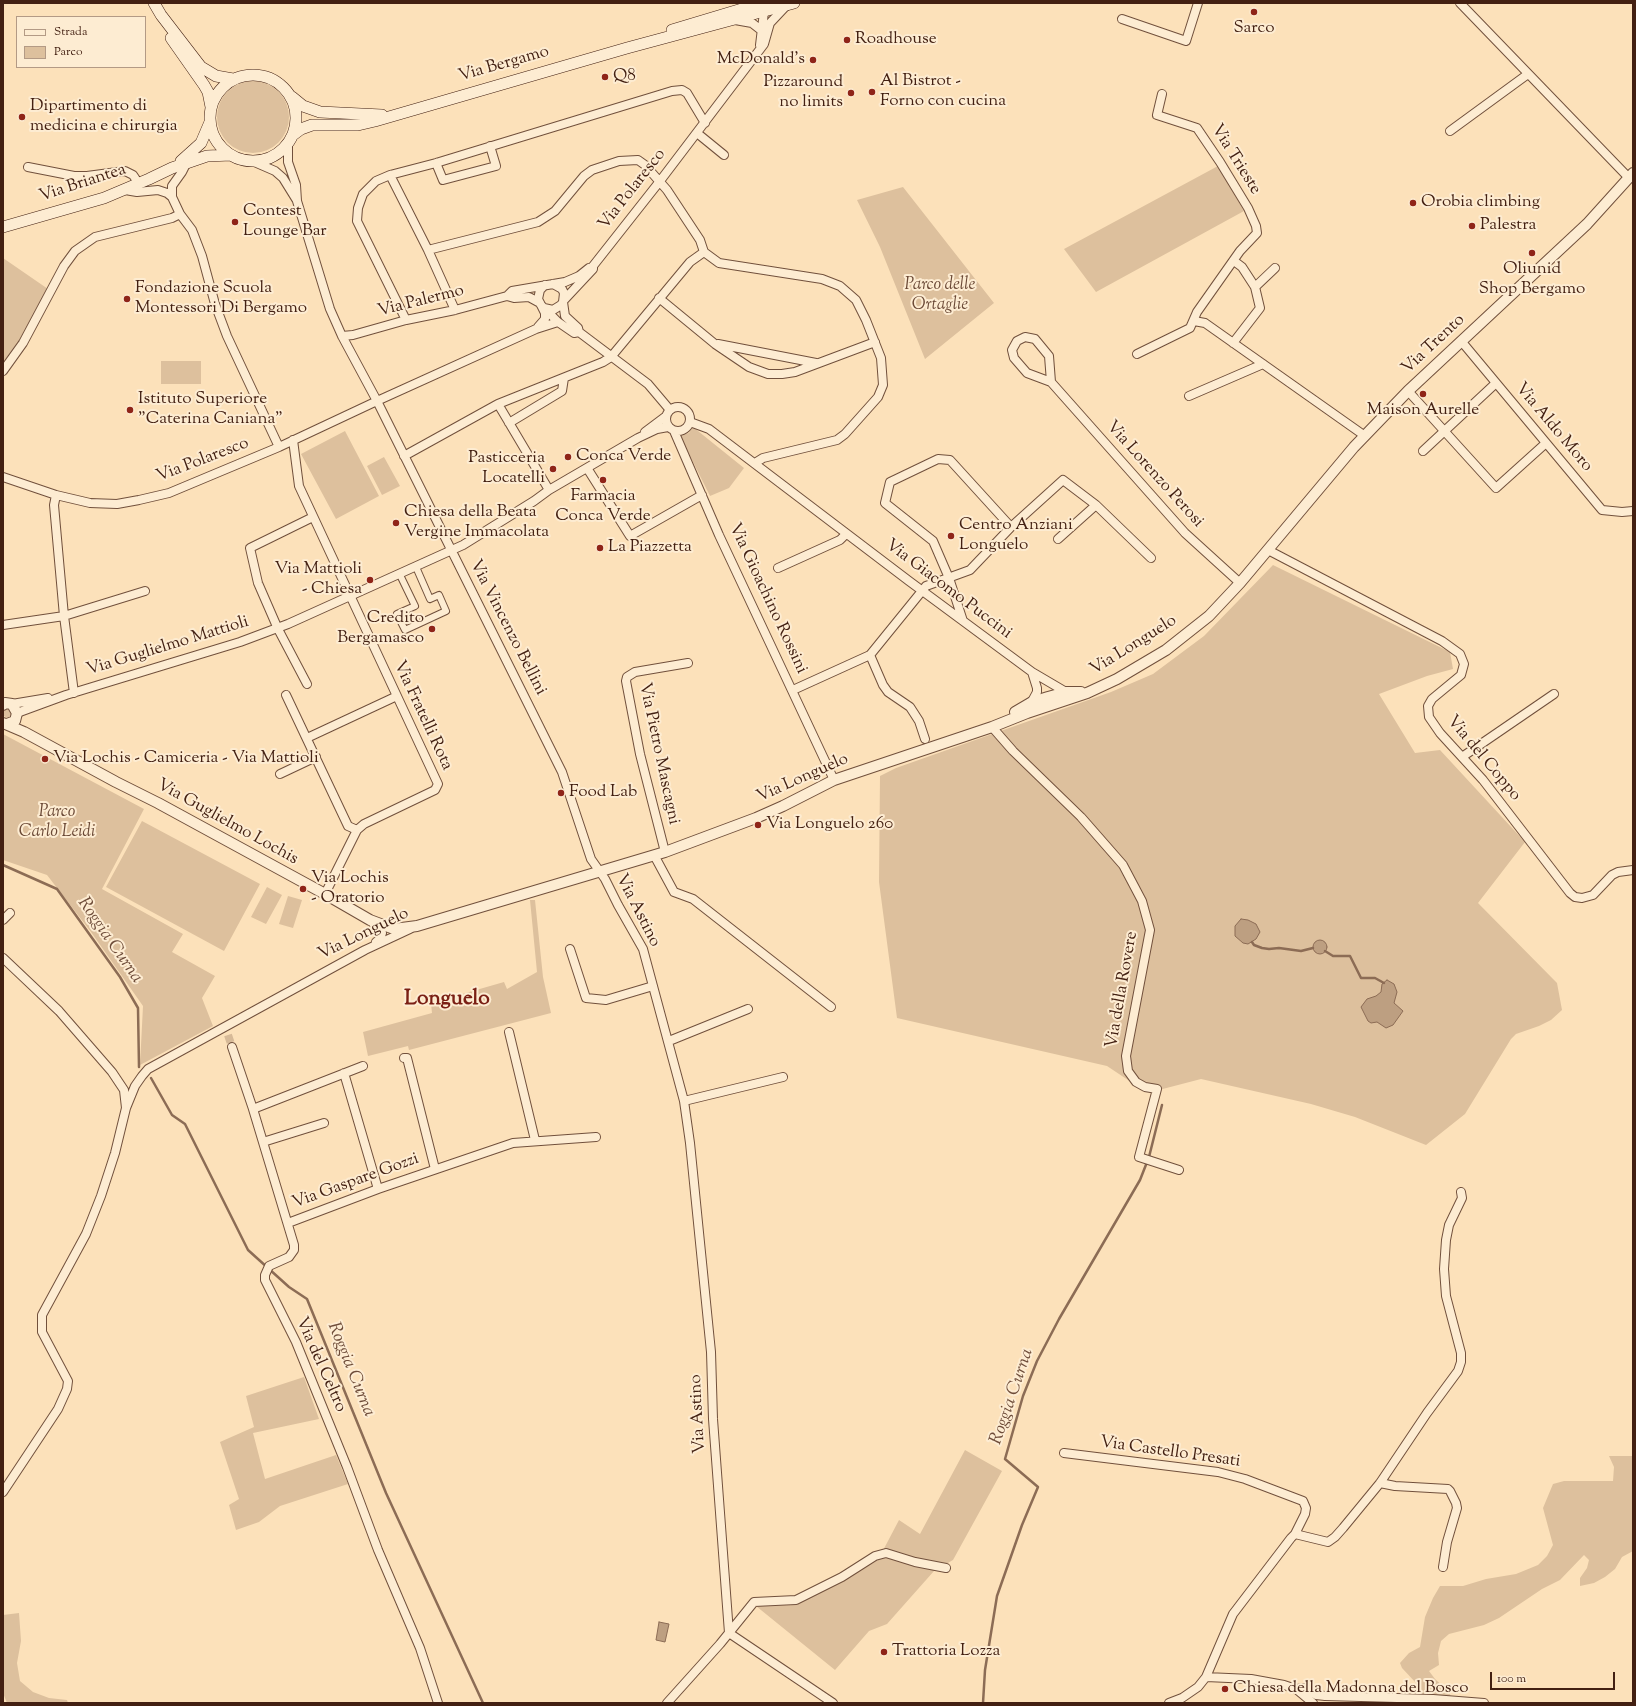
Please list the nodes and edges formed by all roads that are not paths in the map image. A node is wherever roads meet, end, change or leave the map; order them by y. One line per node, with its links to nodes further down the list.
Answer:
1 (774, 3): 5 (street)
2 (1198, 3): 7 (street)
3 (1460, 3): 12 (street)
4 (790, 4): 5 (main road, Via Bergamo); 11 (street, Via Polaresco)
5 (763, 7): 8 (main road, Via Bergamo); 9 (street); 10 (main road, Via Bergamo)
6 (158, 10): 13 (main road); 16 (main road)
7 (1122, 19)
8 (734, 20): 9 (street); 10 (main road, Via Bergamo)
9 (761, 30): 11 (street)
10 (627, 48): 17 (main road, Via Bergamo)
11 (758, 51): 19 (street, Via Polaresco)
12 (1528, 74): 20 (street); 32 (street)
13 (234, 79): 15 (main road); 16 (main road)
14 (1162, 94): 42 (street, Via Trieste)
15 (292, 97): 17 (main road, Via Bergamo); 22 (main road)
16 (211, 107): 18 (main road)
17 (391, 116): 22 (main road, Via Bergamo)
18 (210, 122): 24 (main road); 30 (main road)
19 (705, 123): 21 (street, Via Polaresco); 23 (street)
20 (1450, 131)
21 (697, 133): 25 (street); 33 (street, Via Polaresco)
22 (291, 140): 27 (main road); 37 (street, Via Vincenzo Bellini)
23 (490, 146): 28 (street); 28 (street)
24 (231, 155): 26 (main road); 27 (main road)
25 (724, 155)
26 (187, 162): 30 (main road); 36 (street)
27 (252, 162): 37 (street, Via Vincenzo Bellini)
28 (436, 162): 31 (street)
29 (28, 167): 34 (street)
30 (172, 168): 34 (main road, Via Briantea)
31 (390, 174): 40 (street); 52 (street)
32 (1631, 176): 59 (street, Via Trento)
33 (660, 181): 40 (street); 41 (street); 43 (street, Via Polaresco)
34 (138, 184): 35 (main road, Via Briantea)
35 (125, 190): 36 (street); 39 (main road, Via Briantea)
36 (172, 197): 38 (street)
37 (297, 201): 57 (street, Via Vincenzo Bellini)
38 (180, 214): 66 (street); 83 (street)
39 (3, 227)
40 (428, 250): 51 (street)
41 (704, 252): 48 (street); 58 (street)
42 (1234, 261): 46 (street); 53 (street, Via Trieste)
43 (593, 266): 45 (street, Via Polaresco); 49 (street, Via Polaresco)
44 (1275, 268): 46 (street)
45 (548, 284): 47 (street, Via Palermo); 49 (street); 50 (street)
46 (1255, 287): 60 (street)
47 (508, 296): 50 (street, Via Palermo); 51 (street, Via Palermo)
48 (659, 298): 61 (street); 63 (street)
49 (564, 301): 50 (street, Via Polaresco); 56 (street)
50 (542, 305): 54 (street); 55 (street)
51 (455, 310): 52 (street, Via Palermo)
52 (406, 320): 57 (street, Via Palermo)
53 (1194, 321): 60 (street); 62 (street, Via Trieste)
54 (558, 322): 55 (street, Via Polaresco); 56 (street)
55 (536, 329): 72 (street, Via Polaresco)
56 (579, 332): 63 (street)
57 (342, 336): 72 (street, Via Vincenzo Bellini)
58 (875, 342): 64 (street); 86 (street)
59 (1462, 342): 69 (street, Via Aldo Moro); 70 (street, Via Trento)
60 (1233, 343): 65 (street)
61 (715, 344): 64 (street); 64 (street)
62 (1137, 354)
63 (611, 357): 67 (street); 74 (street)
64 (818, 364)
65 (1263, 364): 71 (street); 79 (street)
66 (3, 371)
67 (564, 378): 73 (street); 76 (street)
68 (1051, 382): 68 (street, Via Lorenzo Perosi); 105 (street, Via Lorenzo Perosi)
69 (1496, 382): 78 (street); 82 (street, Via Aldo Moro)
70 (1408, 391): 78 (street); 79 (street, Via Trento)
71 (1189, 396)
72 (377, 401): 81 (street, Via Polaresco); 85 (street, Via Vincenzo Bellini)
73 (498, 404): 76 (street); 85 (street)
74 (668, 413): 75 (street); 77 (street); 80 (street, Via Guglielmo Mattioli)
75 (690, 422): 77 (street); 86 (street, Via Giacomo Puccini)
76 (509, 423): 89 (street)
77 (671, 429): 80 (street, Via Guglielmo Mattioli); 91 (street, Via Gioachino Rossini)
78 (1444, 430): 82 (street); 84 (street)
79 (1365, 436): 98 (street, Via Trento)
80 (638, 438): 87 (street, Via Guglielmo Mattioli)
81 (293, 440): 83 (street, Via Polaresco); 94 (street, Via Fratelli Rota)
82 (1546, 443): 93 (street, Via Aldo Moro)
83 (279, 447): 90 (street, Via Polaresco)
84 (1422, 451)
85 (404, 456): 99 (street, Via Vincenzo Bellini)
86 (754, 463): 96 (street, Via Giacomo Puccini)
87 (587, 468): 89 (street, Via Guglielmo Mattioli); 91 (street)
88 (3, 477): 90 (street, Via Polaresco)
89 (550, 490): 99 (street, Via Guglielmo Mattioli)
90 (56, 495): 109 (street)
91 (702, 495): 117 (street, Via Gioachino Rossini)
92 (1096, 505): 95 (street); 97 (street); 100 (street)
93 (1633, 511)
94 (313, 517): 108 (street, Via Fratelli Rota); 112 (street, Via Guglielmo Mattioli)
95 (1011, 527): 104 (street); 104 (street)
96 (846, 534): 102 (street); 107 (street, Via Giacomo Puccini)
97 (1058, 539)
98 (1268, 550): 105 (street, Via Longuelo); 135 (street, Via del Coppo)
99 (451, 551): 101 (street, Via Guglielmo Mattioli); 142 (street, Via Vincenzo Bellini)
100 (1151, 558)
101 (416, 567): 103 (street, Via Guglielmo Mattioli); 103 (street)
102 (778, 568)
103 (400, 575): 108 (street, Via Guglielmo Mattioli)
104 (949, 578): 107 (street); 110 (street)
105 (1240, 583): 119 (street, Via Longuelo)
106 (145, 591): 109 (street)
107 (922, 591): 110 (street, Via Giacomo Puccini); 113 (street)
108 (350, 596): 112 (street, Via Guglielmo Mattioli); 123 (street, Via Fratelli Rota)
109 (64, 616): 111 (street); 120 (street)
110 (963, 621): 115 (street, Via Giacomo Puccini)
111 (3, 625)
112 (278, 629): 116 (street); 120 (street, Via Guglielmo Mattioli)
113 (870, 655): 117 (street); 133 (street)
114 (688, 663): 139 (street, Via Pietro Mascagni)
115 (1032, 672): 118 (street, Via Giacomo Puccini); 124 (street)
116 (307, 684)
117 (793, 690): 137 (street, Via Gioachino Rossini)
118 (1066, 692): 119 (street, Via Giacomo Puccini); 124 (street, Via Longuelo)
119 (1087, 693): 127 (street, Via Longuelo)
120 (70, 694): 125 (street, Via Guglielmo Mattioli); 126 (street, Via Guglielmo Mattioli)
121 (286, 694): 132 (street)
122 (1554, 694): 135 (street)
123 (397, 696): 132 (street); 138 (street, Via Fratelli Rota)
124 (1032, 702): 127 (street); 131 (street, Via Longuelo)
125 (8, 704): 126 (street, Via Guglielmo Mattioli)
126 (17, 716): 128 (street, Via Guglielmo Mattioli); 130 (street)
127 (1011, 719): 129 (street, Via Longuelo)
128 (5, 723): 130 (street, Via Guglielmo Lochis)
129 (992, 727): 131 (street, Via Longuelo); 169 (street, Via della Rovere)
130 (24, 732): 143 (street, Via Guglielmo Lochis)
131 (966, 736): 137 (street, Via Longuelo)
132 (308, 738): 134 (street)
133 (925, 739)
134 (316, 757): 136 (street); 138 (street)
135 (1462, 757): 141 (street, Via del Coppo)
136 (280, 774)
137 (834, 780): 139 (street, Via Longuelo)
138 (357, 830): 143 (street)
139 (665, 852): 140 (street, Via Longuelo)
140 (654, 855): 142 (street, Via Longuelo); 152 (street)
141 (1633, 870)
142 (600, 872): 147 (street, Via Longuelo); 151 (street, Via Astino)
143 (325, 894): 146 (street, Via Guglielmo Lochis)
144 (10, 913): 145 (street)
145 (3, 920)
146 (370, 920): 147 (street, Via Guglielmo Lochis); 149 (street)
147 (417, 926): 149 (street, Via Longuelo)
148 (570, 949): 151 (street)
149 (365, 950): 162 (street, Via Longuelo)
150 (3, 958): 162 (street)
151 (653, 986): 155 (street, Via Astino)
152 (831, 1008)
153 (748, 1009): 155 (street)
154 (509, 1032): 166 (street)
155 (669, 1041): 161 (street, Via Astino)
156 (232, 1047): 163 (street, Via del Celtro)
157 (406, 1058): 168 (street, Via Gaspare Gozzi)
158 (363, 1066): 159 (street)
159 (344, 1073): 163 (street); 170 (street)
160 (783, 1077): 161 (street)
161 (684, 1101): 179 (street, Via Astino)
162 (126, 1108): 175 (street)
163 (253, 1109): 167 (street, Via del Celtro)
164 (324, 1123): 167 (street)
165 (596, 1137): 166 (street, Via Gaspare Gozzi)
166 (535, 1140): 168 (street, Via Gaspare Gozzi)
167 (264, 1142): 172 (street, Via del Celtro)
168 (435, 1169): 170 (street, Via Gaspare Gozzi)
169 (1179, 1170)
170 (378, 1188): 172 (street, Via Gaspare Gozzi)
171 (1461, 1192): 174 (street)
172 (288, 1223): 182 (street, Via del Celtro)
173 (1064, 1453): 176 (street, Via Castello Presati)
174 (1380, 1483): 176 (street); 177 (street)
175 (3, 1492)
176 (1295, 1534): 180 (street, Via Castello Presati)
177 (1442, 1567)
178 (946, 1568): 179 (street)
179 (729, 1633): 183 (street); 184 (street)
180 (1206, 1677): 181 (street); 185 (street)
181 (1296, 1689): 186 (street); 187 (street)
182 (438, 1703)
183 (667, 1703)
184 (833, 1703)
185 (1169, 1703)
186 (1313, 1703)
187 (1484, 1703)

